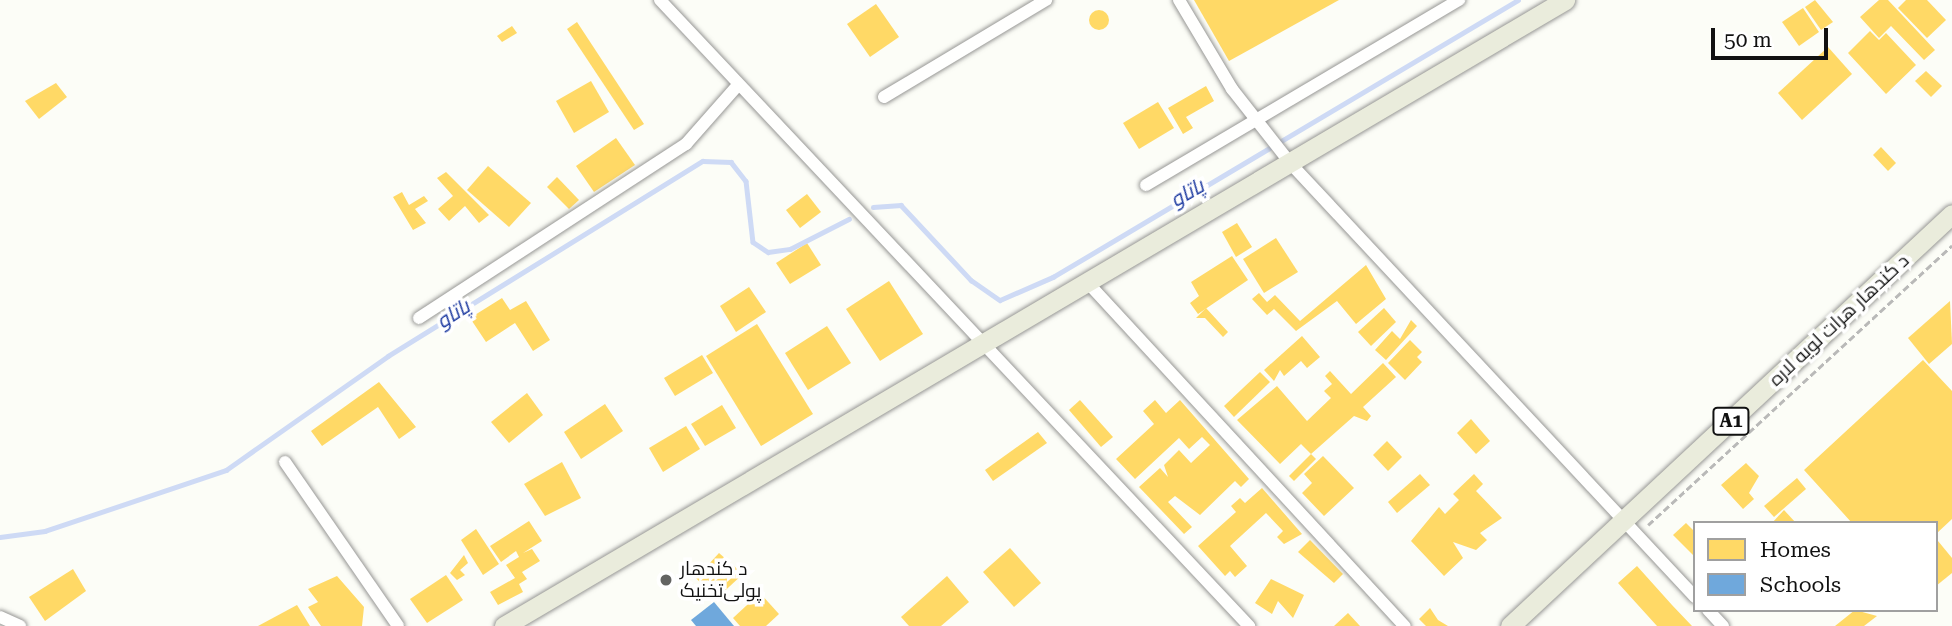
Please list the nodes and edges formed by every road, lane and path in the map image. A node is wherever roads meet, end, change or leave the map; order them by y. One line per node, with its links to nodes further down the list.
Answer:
1 (660, 0): 6 (street)
2 (1046, 0): 7 (street)
3 (1179, 0): 8 (street)
4 (1459, 0): 8 (street)
5 (1565, 0): 9 (main road)
6 (738, 85): 14 (street); 15 (street)
7 (884, 97)
8 (1255, 120): 9 (street); 10 (street)
9 (1291, 164): 13 (main road); 17 (street)
10 (1146, 186)
11 (1952, 214): 17 (main road, د کندهار هرات لویه لاره / A1)
12 (1952, 245): 17 (path)
13 (1088, 283): 15 (main road); 25 (street)
14 (419, 318)
15 (986, 344): 23 (main road); 24 (street)
16 (285, 462): 22 (street)
17 (1629, 529): 18 (street); 26 (main road, د کندهار هرات لویه لاره / A1)
18 (1693, 595)
19 (1709, 612): 27 (street)
20 (0, 617): 21 (street)
21 (20, 626)
22 (398, 626)
23 (504, 626)
24 (1249, 626)
25 (1405, 626)
26 (1510, 626)
27 (1723, 626)

